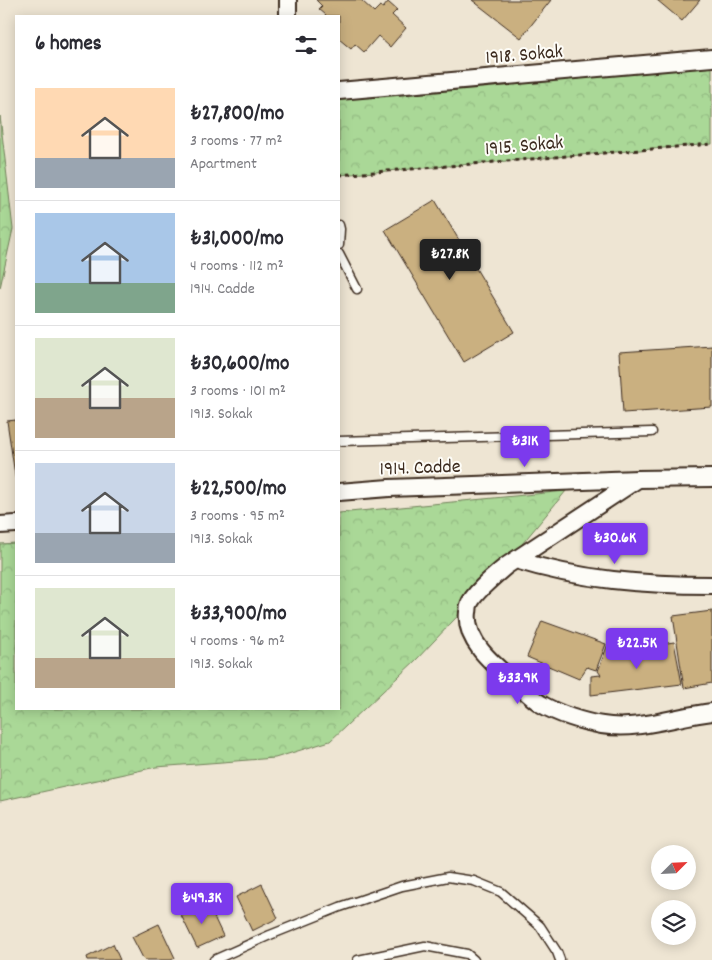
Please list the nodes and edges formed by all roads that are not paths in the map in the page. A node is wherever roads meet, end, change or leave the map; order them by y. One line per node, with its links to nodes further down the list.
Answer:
1 (288, 0): 2 (street)
2 (288, 15)
3 (712, 58): 4 (street, 1918. Sokak)
4 (340, 91)
5 (340, 256): 6 (lane)
6 (357, 289)
7 (652, 432): 8 (lane)
8 (340, 441)
9 (712, 478): 10 (street, 1914. Cadde)
10 (638, 479): 11 (street, 1914. Cadde); 14 (street)
11 (340, 492)
12 (15, 524): 13 (street)
13 (0, 525)
14 (516, 560): 15 (street); 16 (street)
15 (712, 585)
16 (712, 712)
17 (378, 958): 19 (lane); 20 (lane)
18 (214, 960): 21 (lane)
19 (358, 960)
20 (474, 960)
21 (560, 960)

